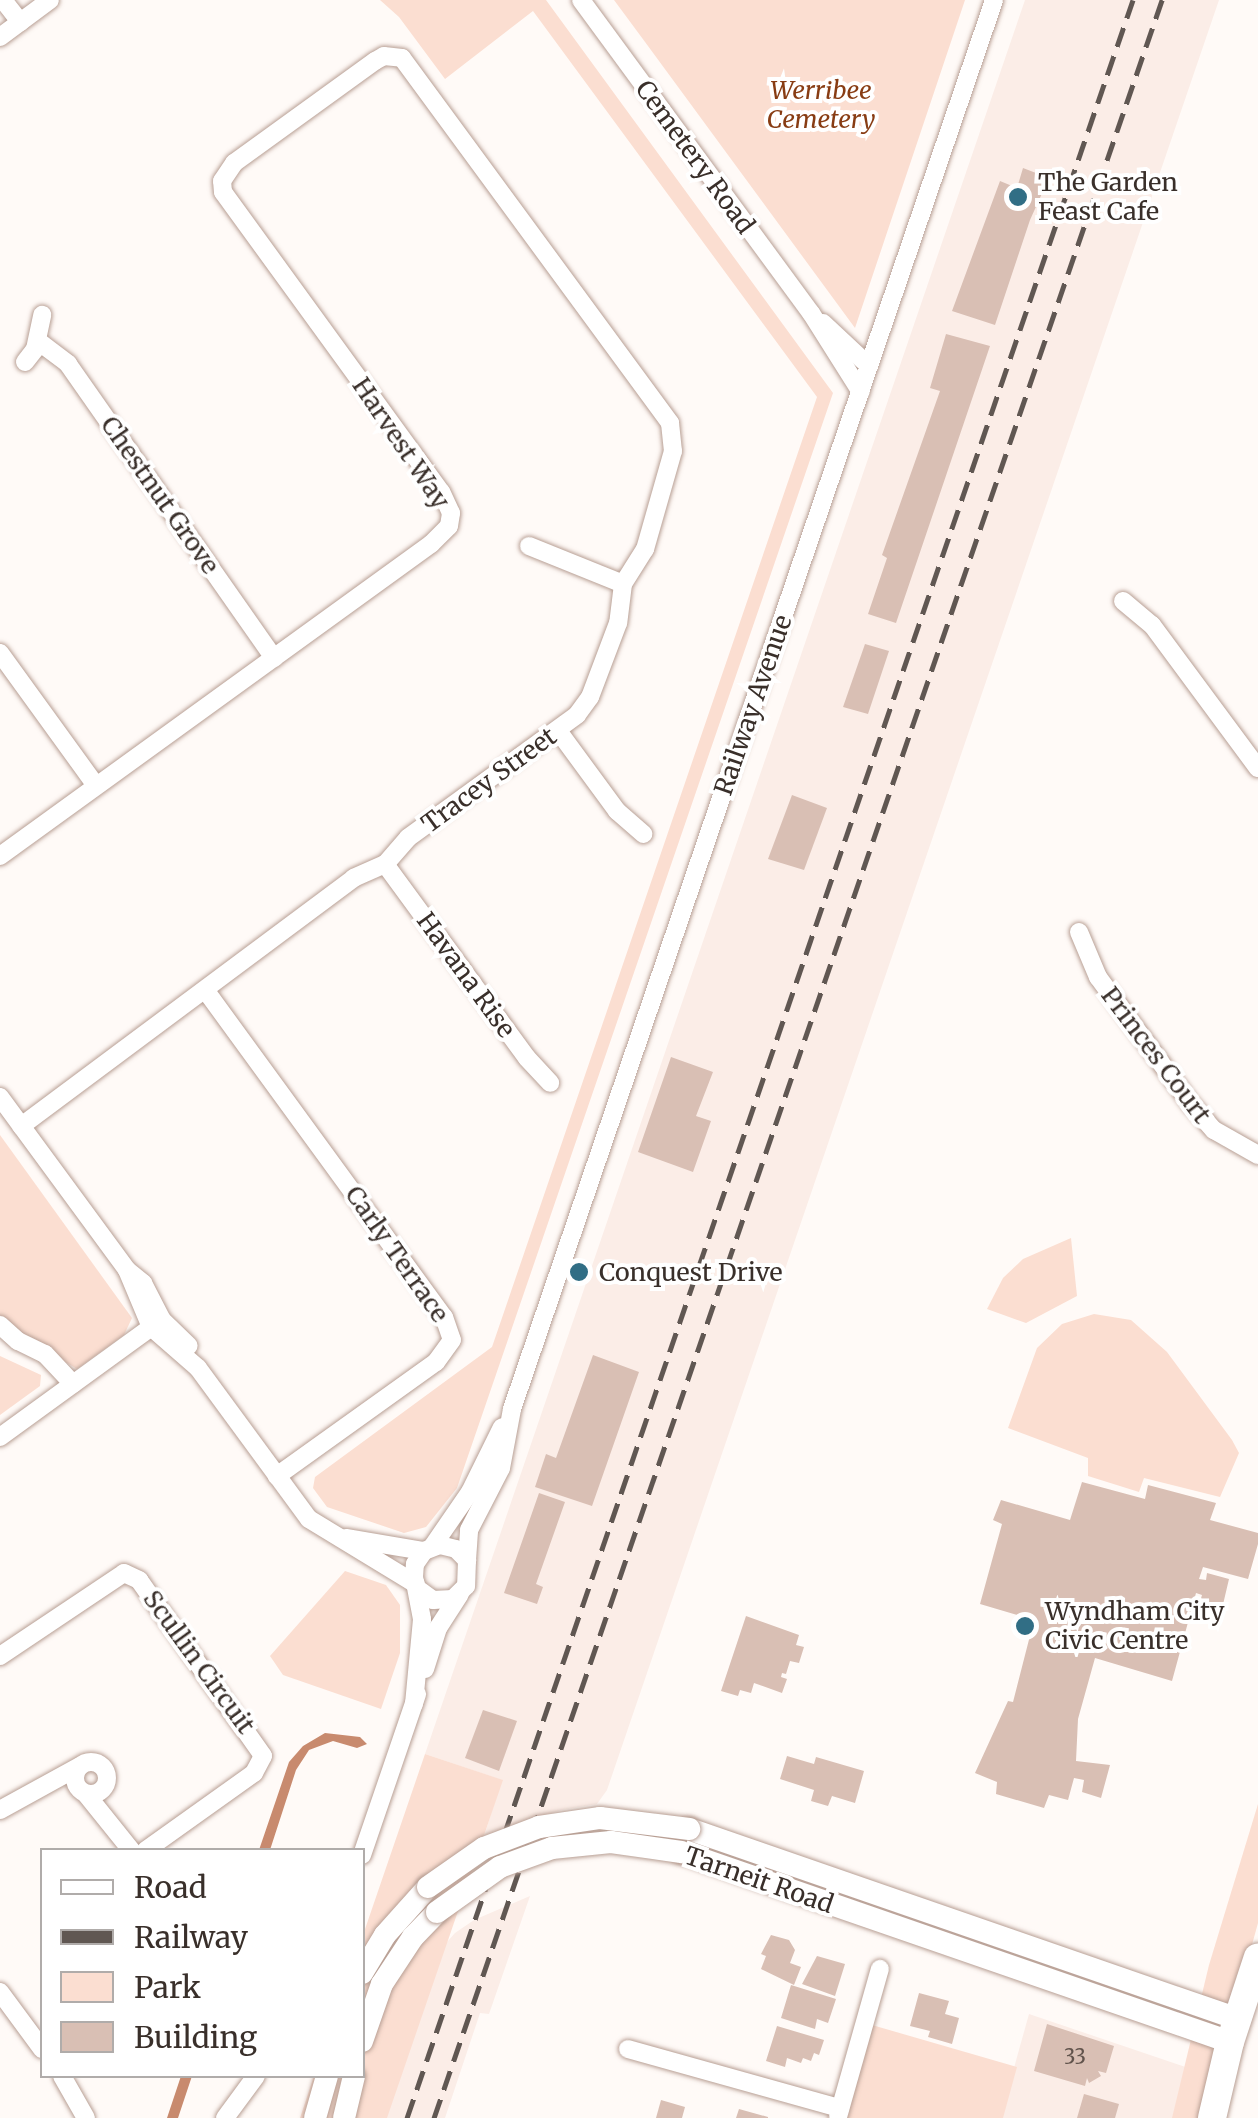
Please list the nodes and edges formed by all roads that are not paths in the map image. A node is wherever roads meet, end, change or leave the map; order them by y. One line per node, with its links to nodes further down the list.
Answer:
1 (3, 0): 5 (street)
2 (50, 0): 5 (street)
3 (581, 0): 8 (street, Cemetery Road)
4 (994, 0): 12 (street, Railway Avenue)
5 (20, 22): 6 (street)
6 (0, 37)
7 (394, 56): 15 (street, Tracey Street); 18 (street, Harvest Way)
8 (811, 313): 12 (street, Cemetery Road); 13 (street, Cemetery Road)
9 (42, 314): 10 (street)
10 (38, 341): 11 (street); 18 (street, Chestnut Grove)
11 (25, 362)
12 (869, 366): 13 (street, Railway Avenue)
13 (861, 392): 34 (street, Railway Avenue)
14 (529, 546): 15 (street)
15 (624, 584): 19 (street, Tracey Street)
16 (1124, 601): 20 (street)
17 (0, 653): 21 (street)
18 (274, 658): 21 (street, Harvest Way)
19 (558, 732): 22 (street); 24 (street, Tracey Street)
20 (1258, 768)
21 (95, 784): 23 (street, Harvest Way)
22 (643, 834)
23 (0, 856)
24 (385, 864): 26 (street, Tracey Street); 27 (street, Havana Rise)
25 (1080, 932): 30 (street, Princes Court)
26 (206, 990): 29 (street, Tracey Street); 36 (street, Carly Terrace)
27 (550, 1082)
28 (0, 1097): 29 (street)
29 (21, 1126): 31 (street)
30 (1258, 1155)
31 (156, 1323): 33 (street); 36 (street)
32 (0, 1325): 33 (street)
33 (73, 1384): 35 (street)
34 (512, 1409): 38 (street, Railway Avenue); 39 (street, Railway Avenue)
35 (0, 1437)
36 (277, 1476): 37 (street)
37 (331, 1536): 38 (street); 40 (street)
38 (428, 1549): 39 (street); 40 (street)
39 (466, 1560): 41 (street)
40 (417, 1587): 41 (street); 43 (street)
41 (461, 1594): 43 (street)
42 (0, 1656): 49 (street, Scullin Circuit)
43 (414, 1704): 50 (street)
44 (80, 1766): 45 (street); 46 (street); 46 (street)
45 (42, 1783): 46 (street); 47 (street)
46 (90, 1790): 48 (street)
47 (0, 1810)
48 (130, 1848)
49 (149, 1848)
50 (364, 1848)
51 (1258, 1957): 56 (highway)
52 (365, 1968): 56 (main road, Tarneit Road, bridge)
53 (880, 1969): 63 (street)
54 (0, 1992): 57 (street)
55 (365, 2032): 56 (main road, Tarneit Road, bridge)
56 (1246, 2032): 68 (highway)
57 (40, 2047)
58 (628, 2049): 63 (street)
59 (63, 2078): 64 (street)
60 (255, 2078): 65 (street)
61 (326, 2078): 66 (main road)
62 (354, 2078): 67 (main road)
63 (839, 2113)
64 (86, 2118)
65 (225, 2118)
66 (315, 2118)
67 (344, 2118)
68 (1212, 2118)

